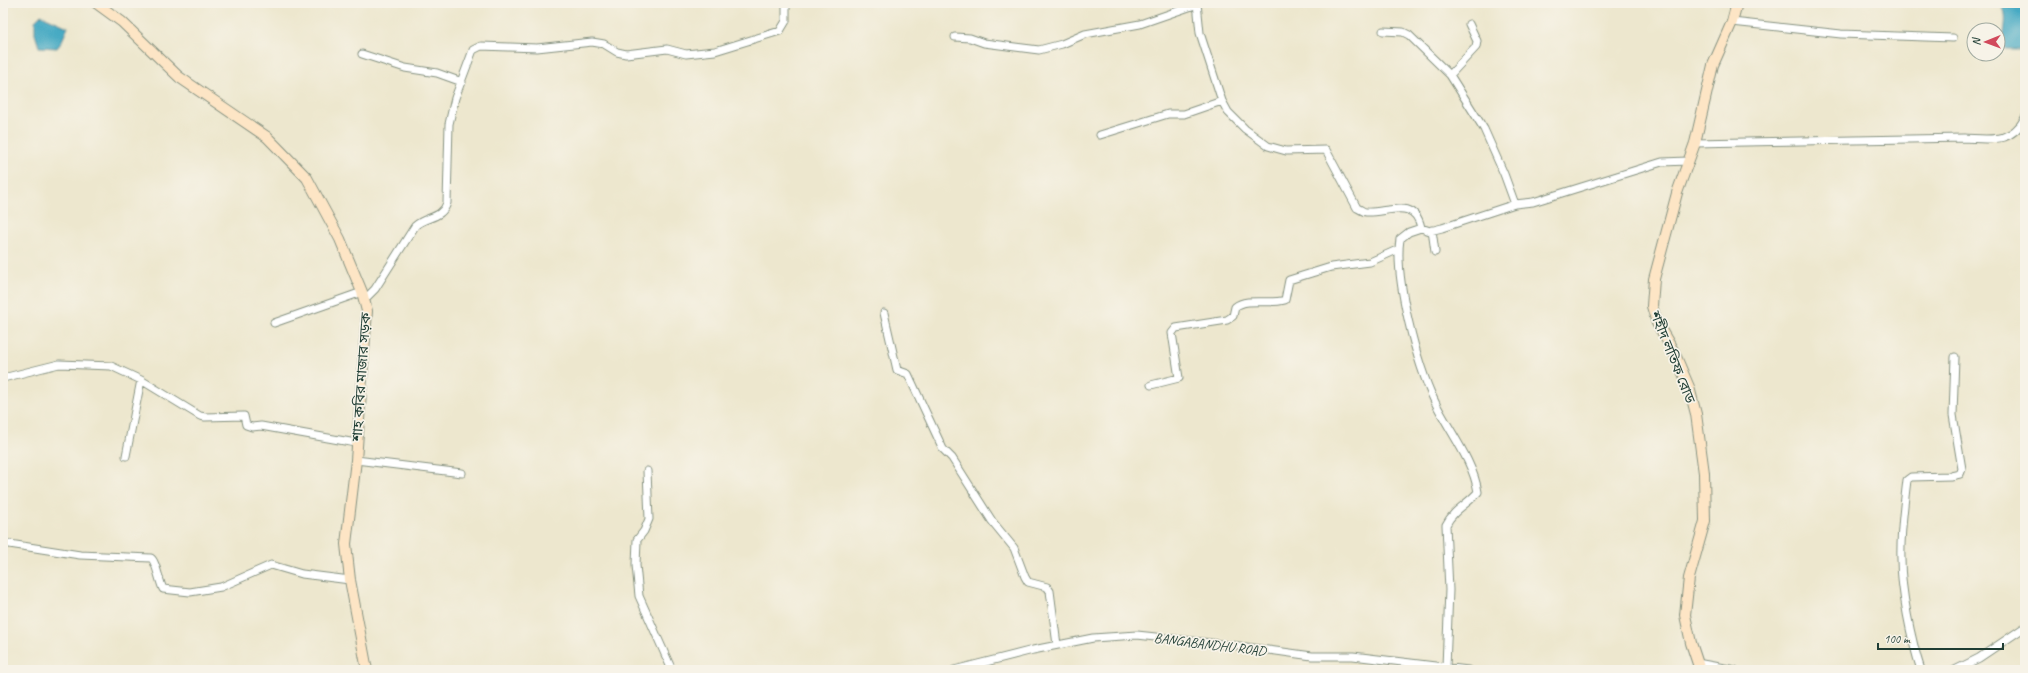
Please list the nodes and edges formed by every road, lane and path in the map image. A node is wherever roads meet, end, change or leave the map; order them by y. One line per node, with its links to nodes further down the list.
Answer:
1 (96, 3): 23 (street, শাহ কবির মাজার সড়ক)
2 (786, 3): 12 (street)
3 (1197, 3): 8 (street); 13 (street)
4 (1737, 3): 5 (street, শহীদ লতিফ রোড)
5 (1732, 22): 9 (street); 16 (street, শহীদ লতিফ রোড)
6 (1469, 24): 11 (street)
7 (1383, 31): 11 (street)
8 (955, 37)
9 (1953, 38)
10 (362, 54): 12 (street)
11 (1450, 75): 18 (street)
12 (462, 82): 23 (street)
13 (1222, 101): 15 (street); 19 (street)
14 (2025, 118): 16 (street)
15 (1100, 136)
16 (1695, 143): 17 (street, শহীদ লতিফ রোড)
17 (1688, 161): 18 (street); 39 (street, শহীদ লতিফ রোড)
18 (1515, 204): 20 (street)
19 (1421, 228): 20 (street); 21 (street)
20 (1432, 230): 22 (street)
21 (1399, 249): 29 (street); 40 (street)
22 (1435, 252)
23 (363, 296): 25 (street); 30 (street, শাহ কবির মাজার সড়ক)
24 (884, 313): 38 (street)
25 (274, 323)
26 (1955, 357): 46 (street)
27 (3, 378): 28 (street)
28 (141, 380): 30 (street); 31 (street)
29 (1151, 385)
30 (356, 444): 32 (street, শাহ কবির মাজার সড়ক)
31 (126, 456)
32 (356, 460): 34 (street); 36 (street, শাহ কবির মাজার সড়ক)
33 (647, 471): 42 (street)
34 (462, 473)
35 (3, 543): 36 (street)
36 (350, 580): 41 (street, শাহ কবির মাজার সড়ক)
37 (2025, 627): 47 (street)
38 (1057, 645): 40 (street, BANGABANDHU ROAD); 43 (street, BANGABANDHU ROAD)
39 (1699, 666): 45 (street)
40 (1446, 667): 44 (street, BANGABANDHU ROAD)
41 (368, 670)
42 (672, 670)
43 (954, 670)
44 (1468, 670)
45 (1735, 670)
46 (1921, 670)
47 (1955, 670)

